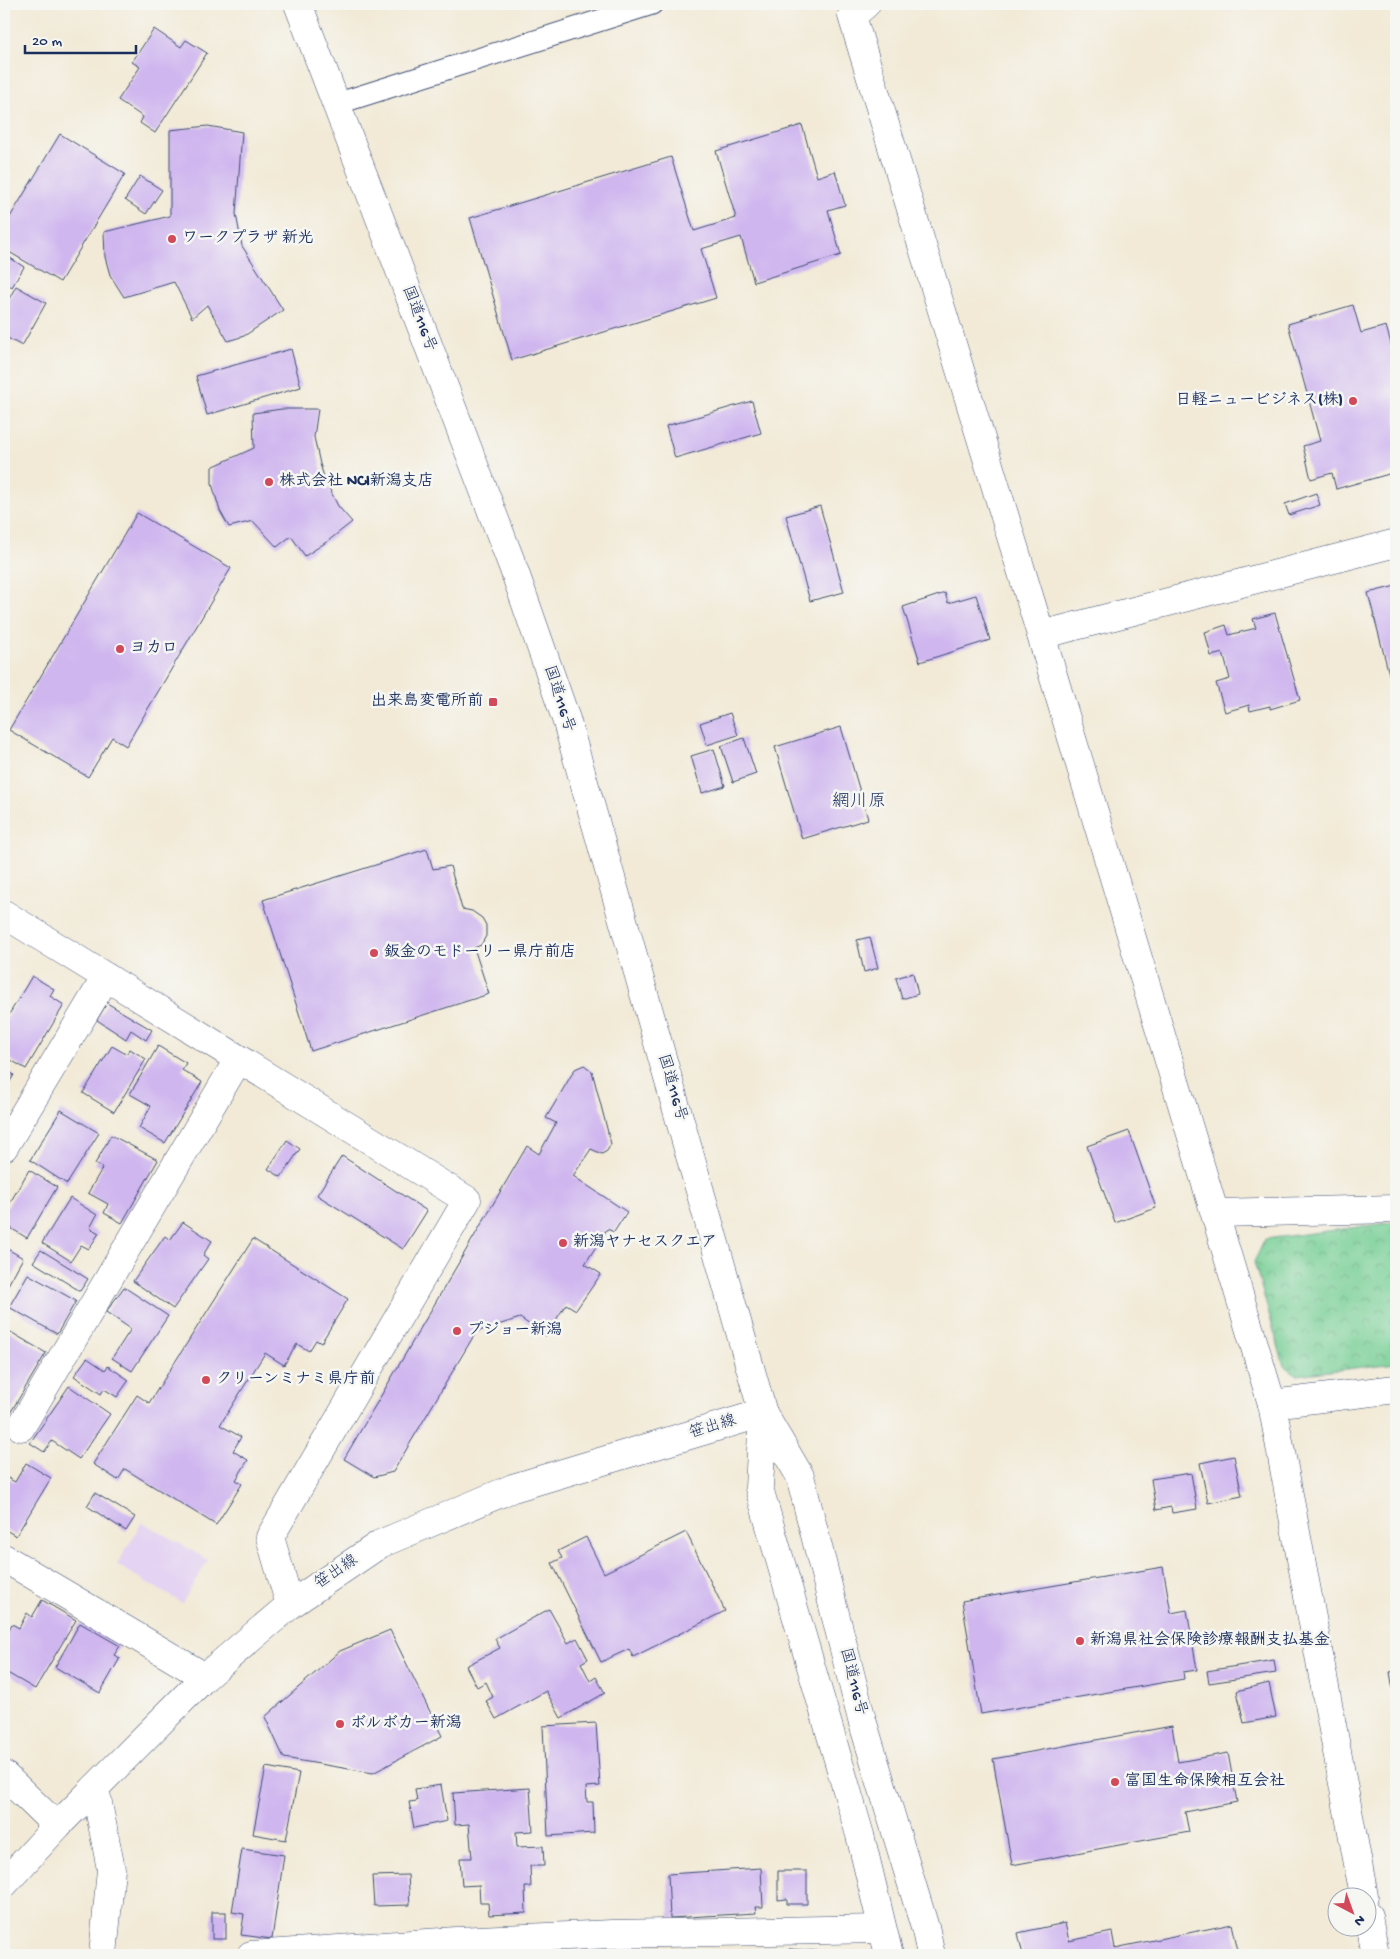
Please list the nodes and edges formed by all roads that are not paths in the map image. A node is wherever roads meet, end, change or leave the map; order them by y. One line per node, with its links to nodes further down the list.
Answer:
1 (298, 4): 4 (main road, 国道116号)
2 (652, 4): 4 (lane)
3 (866, 4): 6 (main road)
4 (336, 104): 15 (main road, 国道116号)
5 (1396, 543): 6 (main road)
6 (1041, 635): 12 (main road)
7 (4, 914): 8 (main road)
8 (106, 977): 9 (main road); 10 (main road)
9 (238, 1060): 16 (main road); 18 (main road)
10 (4, 1147)
11 (1396, 1209): 12 (main road)
12 (1216, 1213): 14 (main road)
13 (1396, 1389): 14 (main road)
14 (1272, 1404): 24 (main road)
15 (763, 1413): 18 (main road, 笹出線); 26 (main road, 国道116号); 29 (main road, 国道116号)
16 (21, 1427)
17 (4, 1558): 19 (main road)
18 (290, 1605): 19 (main road, 笹出線)
19 (204, 1678): 21 (main road, 笹出線)
20 (4, 1775): 22 (main road)
21 (95, 1788): 22 (main road, 笹出線); 27 (main road)
22 (57, 1826): 23 (main road, 笹出線)
23 (4, 1884)
24 (1362, 1886)
25 (1372, 1936): 30 (main road)
26 (886, 1942): 28 (main road)
27 (103, 1955)
28 (251, 1955)
29 (931, 1955)
30 (1375, 1955)

